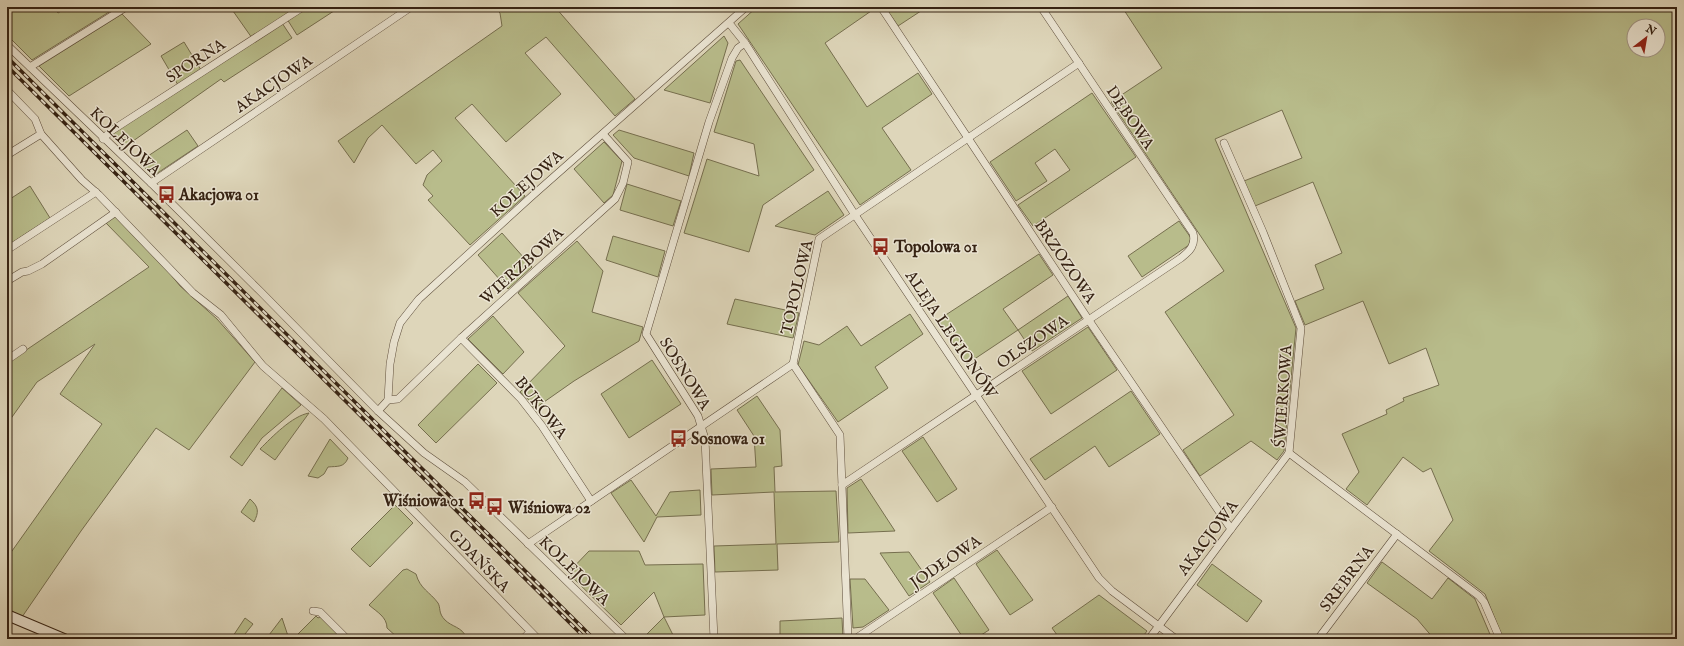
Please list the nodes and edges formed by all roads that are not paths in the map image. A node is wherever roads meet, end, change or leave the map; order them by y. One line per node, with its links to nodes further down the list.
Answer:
1 (126, 7): 11 (street)
2 (303, 7): 16 (street, SPORNA)
3 (411, 7): 19 (street, AKACJOWA)
4 (746, 7): 7 (street, KOLEJOWA)
5 (881, 7): 15 (street, BRZOZOWA)
6 (1041, 7): 10 (street, DĘBOWA)
7 (729, 23): 8 (street, ALEJA LEGIONÓW); 14 (street, KOLEJOWA)
8 (745, 43): 22 (street, ALEJA LEGIONÓW); 34 (street, SOSNOWA)
9 (7, 45): 11 (street, KOLEJOWA)
10 (1079, 63): 15 (street, TOPOLOWA); 23 (street, DĘBOWA)
11 (30, 67): 16 (street, KOLEJOWA)
12 (7, 90): 13 (street)
13 (41, 134): 18 (street); 20 (street)
14 (603, 134): 27 (street, WIERZBOWA); 32 (street, KOLEJOWA)
15 (968, 138): 22 (street, TOPOLOWA); 26 (street, BRZOZOWA)
16 (103, 139): 19 (street, KOLEJOWA)
17 (1224, 144): 35 (street, ŚWIERKOWA)
18 (7, 155)
19 (151, 183): 33 (street, KOLEJOWA)
20 (96, 192): 21 (street); 24 (street)
21 (116, 212): 25 (street); 45 (street, GDAŃSKA)
22 (855, 215): 30 (street, TOPOLOWA); 31 (street, ALEJA LEGIONÓW)
23 (1194, 243): 26 (street, OLSZOWA)
24 (7, 250)
25 (7, 281)
26 (1088, 319): 31 (street, OLSZOWA); 39 (street, BRZOZOWA)
27 (461, 338): 32 (street, WIERZBOWA); 37 (street, BUKOWA)
28 (23, 349): 29 (street)
29 (7, 360)
30 (793, 364): 34 (street); 36 (street)
31 (976, 395): 36 (street, OLSZOWA); 38 (street, ALEJA LEGIONÓW)
32 (388, 400): 33 (street)
33 (378, 411): 41 (street, KOLEJOWA)
34 (702, 426): 37 (street); 51 (street, SOSNOWA)
35 (1289, 453): 39 (street, AKACJOWA); 40 (street, ŚWIERKOWA)
36 (842, 486): 52 (street)
37 (591, 501): 41 (street)
38 (1052, 507): 44 (street, ALEJA LEGIONÓW); 53 (street, JODŁOWA)
39 (1231, 528): 44 (street, AKACJOWA)
40 (1397, 534): 56 (street, SREBRNA); 57 (street, ŚWIERKOWA)
41 (528, 544): 50 (street, KOLEJOWA)
42 (313, 611): 47 (street)
43 (7, 615): 46 (street)
44 (1159, 626): 54 (street, AKACJOWA); 55 (street, ALEJA LEGIONÓW)
45 (530, 632): 48 (street); 49 (street, GDAŃSKA)
46 (64, 639)
47 (347, 639)
48 (523, 639)
49 (538, 639)
50 (626, 639)
51 (714, 639)
52 (848, 639)
53 (855, 639)
54 (1149, 639)
55 (1176, 639)
56 (1318, 639)
57 (1500, 639)

